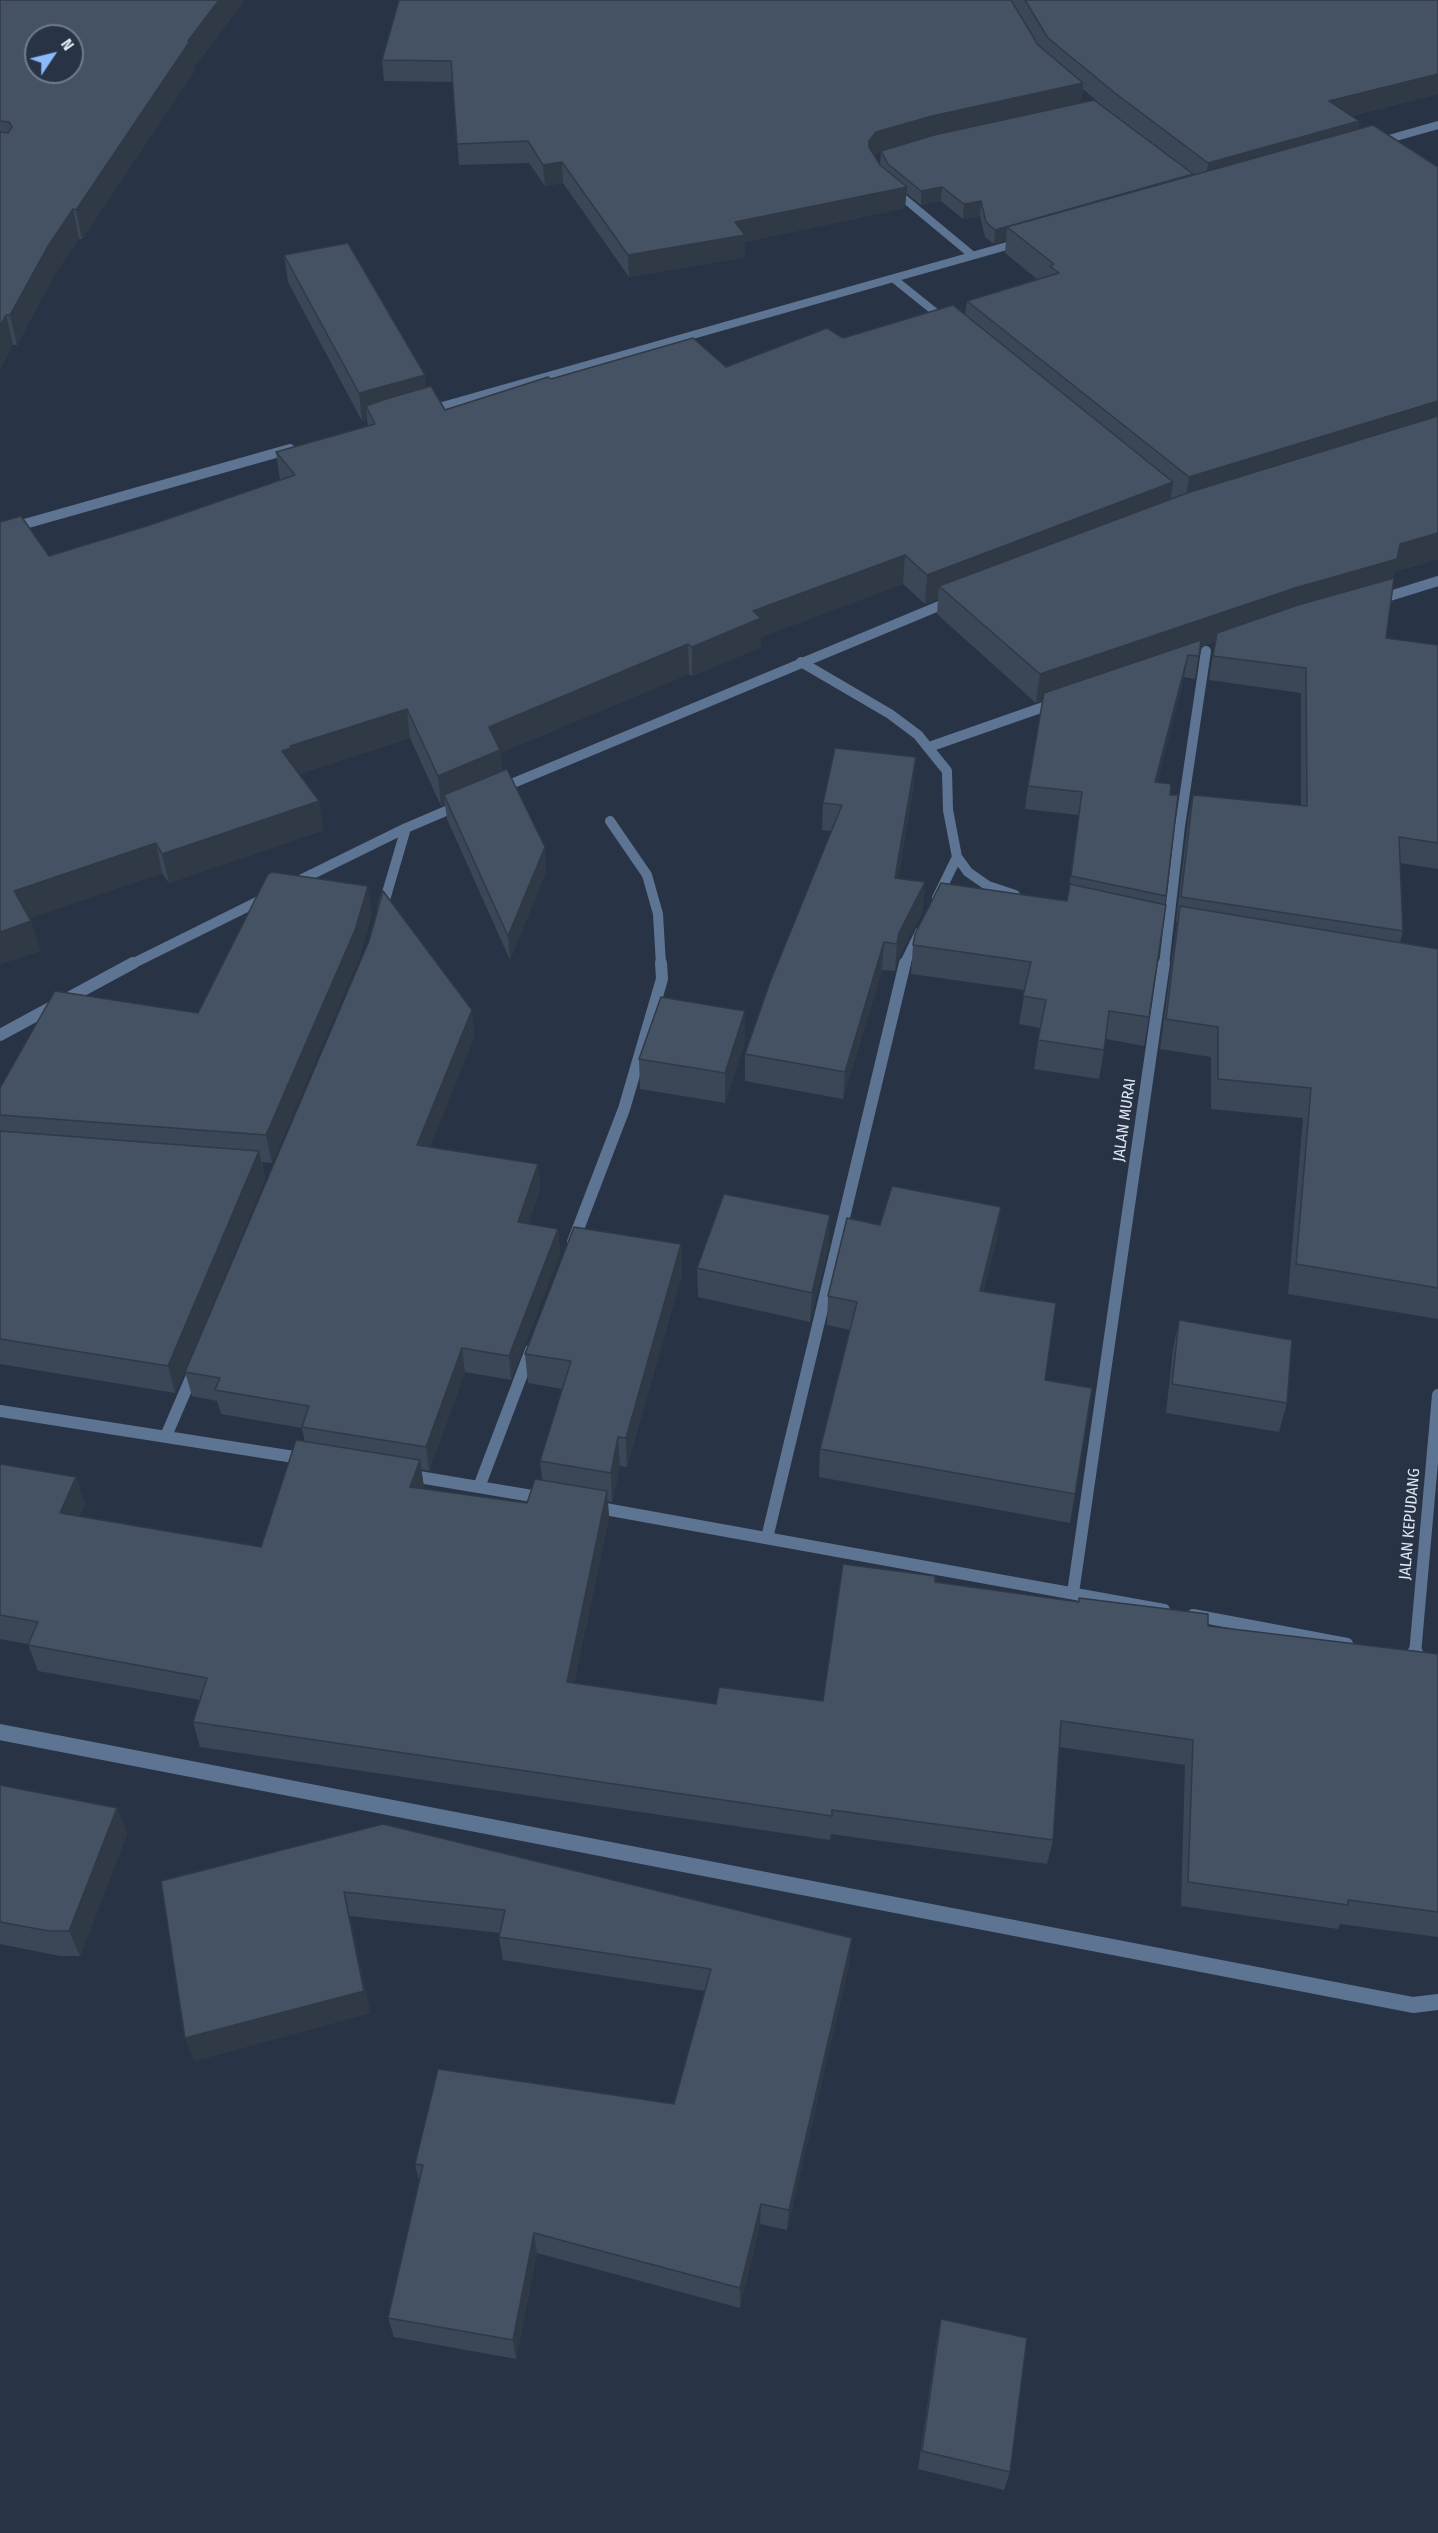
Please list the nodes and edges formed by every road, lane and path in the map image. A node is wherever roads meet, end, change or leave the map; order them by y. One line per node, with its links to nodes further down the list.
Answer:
1 (1438, 125): 2 (street)
2 (1371, 144)
3 (892, 189): 5 (street)
4 (1028, 240): 5 (street)
5 (972, 255): 6 (street)
6 (894, 279): 7 (street); 8 (street)
7 (950, 324)
8 (424, 411)
9 (298, 447): 10 (street)
10 (0, 531)
11 (1438, 581): 13 (street)
12 (962, 597): 17 (street)
13 (1371, 602)
14 (1216, 647): 15 (street)
15 (1206, 651): 16 (street); 42 (street, JALAN MURAI)
16 (1194, 655)
17 (801, 662): 19 (street); 20 (street)
18 (1062, 701): 19 (street)
19 (929, 747): 24 (street)
20 (487, 794)
21 (465, 803): 23 (street)
22 (610, 821): 30 (street)
23 (406, 828): 25 (street); 28 (street)
24 (957, 857): 27 (street); 41 (street)
25 (289, 886)
26 (278, 891): 29 (street)
27 (1025, 897)
28 (379, 920)
29 (0, 1035)
30 (568, 1254)
31 (534, 1342): 38 (street)
32 (198, 1360): 35 (street)
33 (1438, 1395): 44 (street, JALAN KEPUDANG)
34 (0, 1412): 35 (street)
35 (166, 1436): 36 (street)
36 (317, 1460)
37 (398, 1473): 38 (street)
38 (479, 1486): 39 (street)
39 (560, 1501)
40 (583, 1505): 41 (street)
41 (767, 1538): 42 (street)
42 (1073, 1593): 43 (street)
43 (1356, 1646)
44 (1415, 1657)
45 (0, 1732): 46 (street)
46 (1438, 2002)

